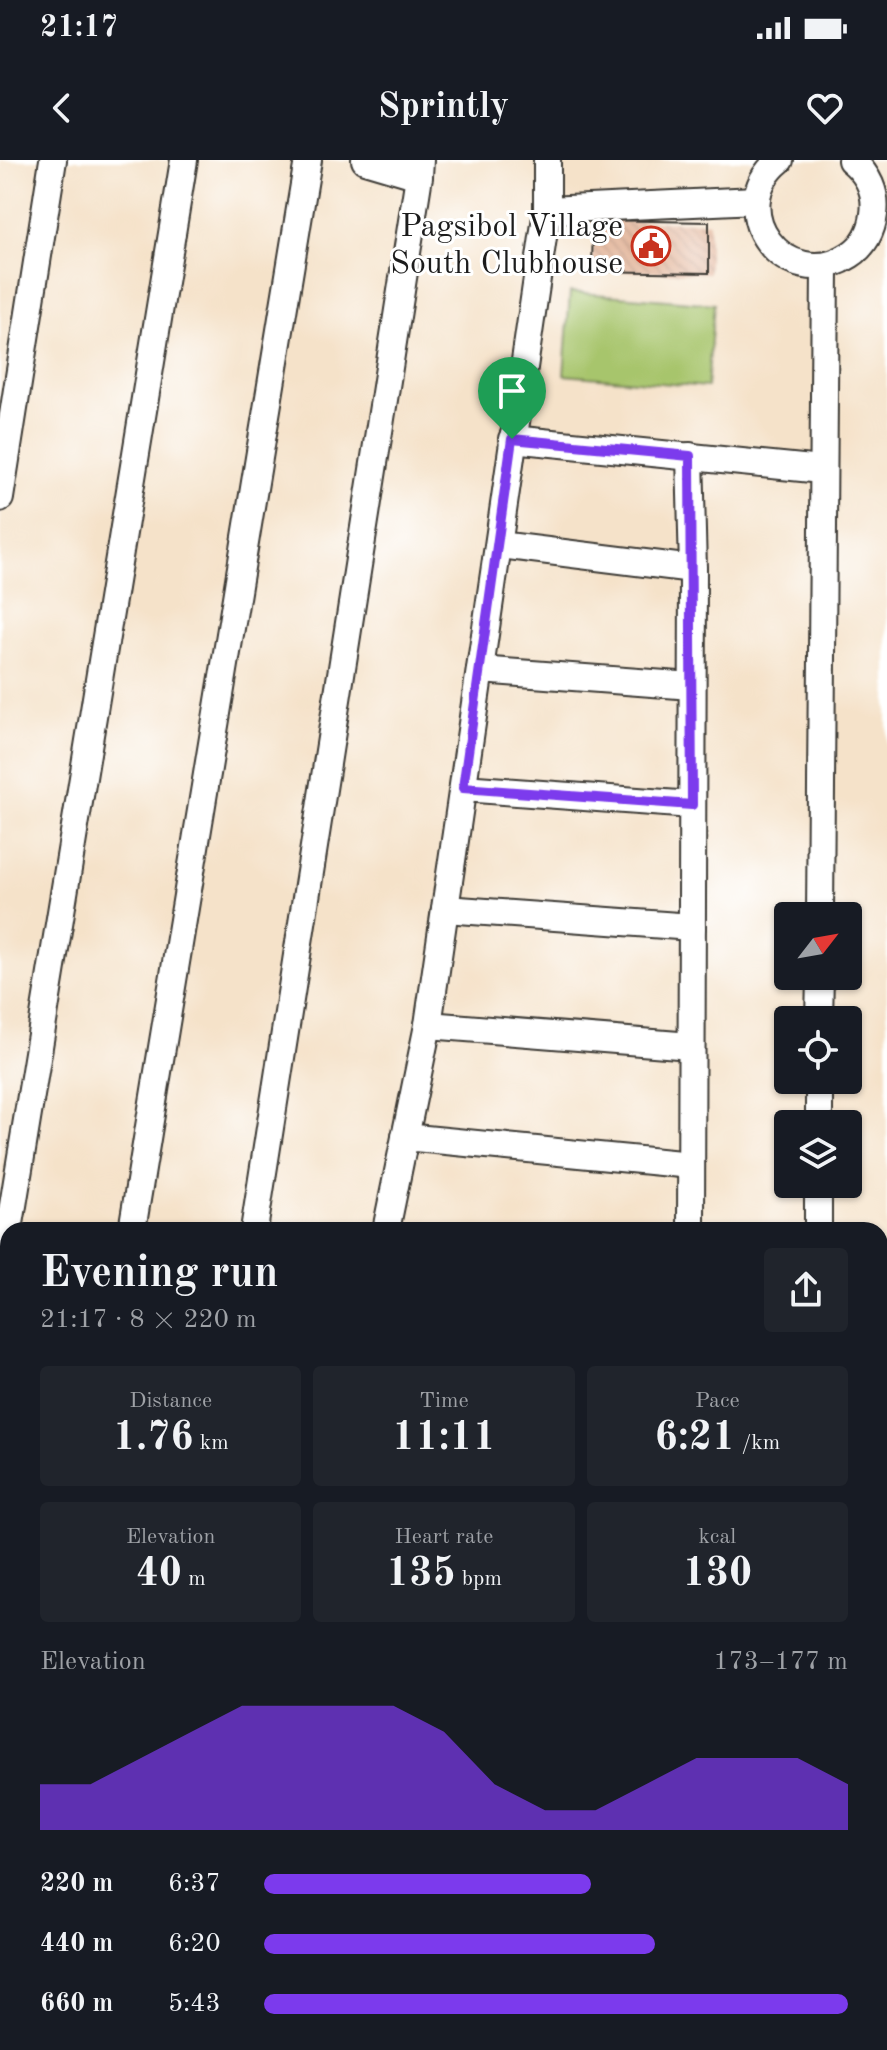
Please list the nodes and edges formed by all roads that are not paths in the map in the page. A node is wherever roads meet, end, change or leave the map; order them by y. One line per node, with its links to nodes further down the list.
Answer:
1 (53, 160): 16 (street)
2 (184, 160): 31 (street)
3 (308, 160): 32 (street)
4 (365, 160): 8 (street)
5 (547, 160): 11 (street)
6 (780, 160): 9 (street)
7 (851, 160): 10 (street)
8 (420, 168): 33 (street)
9 (756, 200): 11 (street); 12 (street)
10 (881, 206): 12 (street)
11 (547, 210): 13 (street)
12 (825, 266): 15 (street)
13 (512, 439): 14 (street); 17 (street)
14 (690, 456): 15 (street); 18 (street)
15 (822, 470): 23 (street)
16 (0, 498)
17 (499, 545): 18 (street); 19 (street)
18 (693, 569): 20 (street)
19 (480, 670): 20 (street); 21 (street)
20 (692, 686): 22 (street)
21 (463, 788): 22 (street); 24 (street)
22 (692, 805): 25 (street)
23 (820, 902)
24 (445, 909): 25 (street); 26 (street)
25 (692, 927): 27 (street)
26 (428, 1025): 27 (street); 28 (street)
27 (691, 1046): 29 (street)
28 (405, 1137): 29 (street); 34 (street)
29 (691, 1165): 35 (street)
30 (818, 1198): 36 (street)
31 (10, 1222)
32 (133, 1222)
33 (255, 1222)
34 (388, 1222)
35 (691, 1222)
36 (818, 1222)

